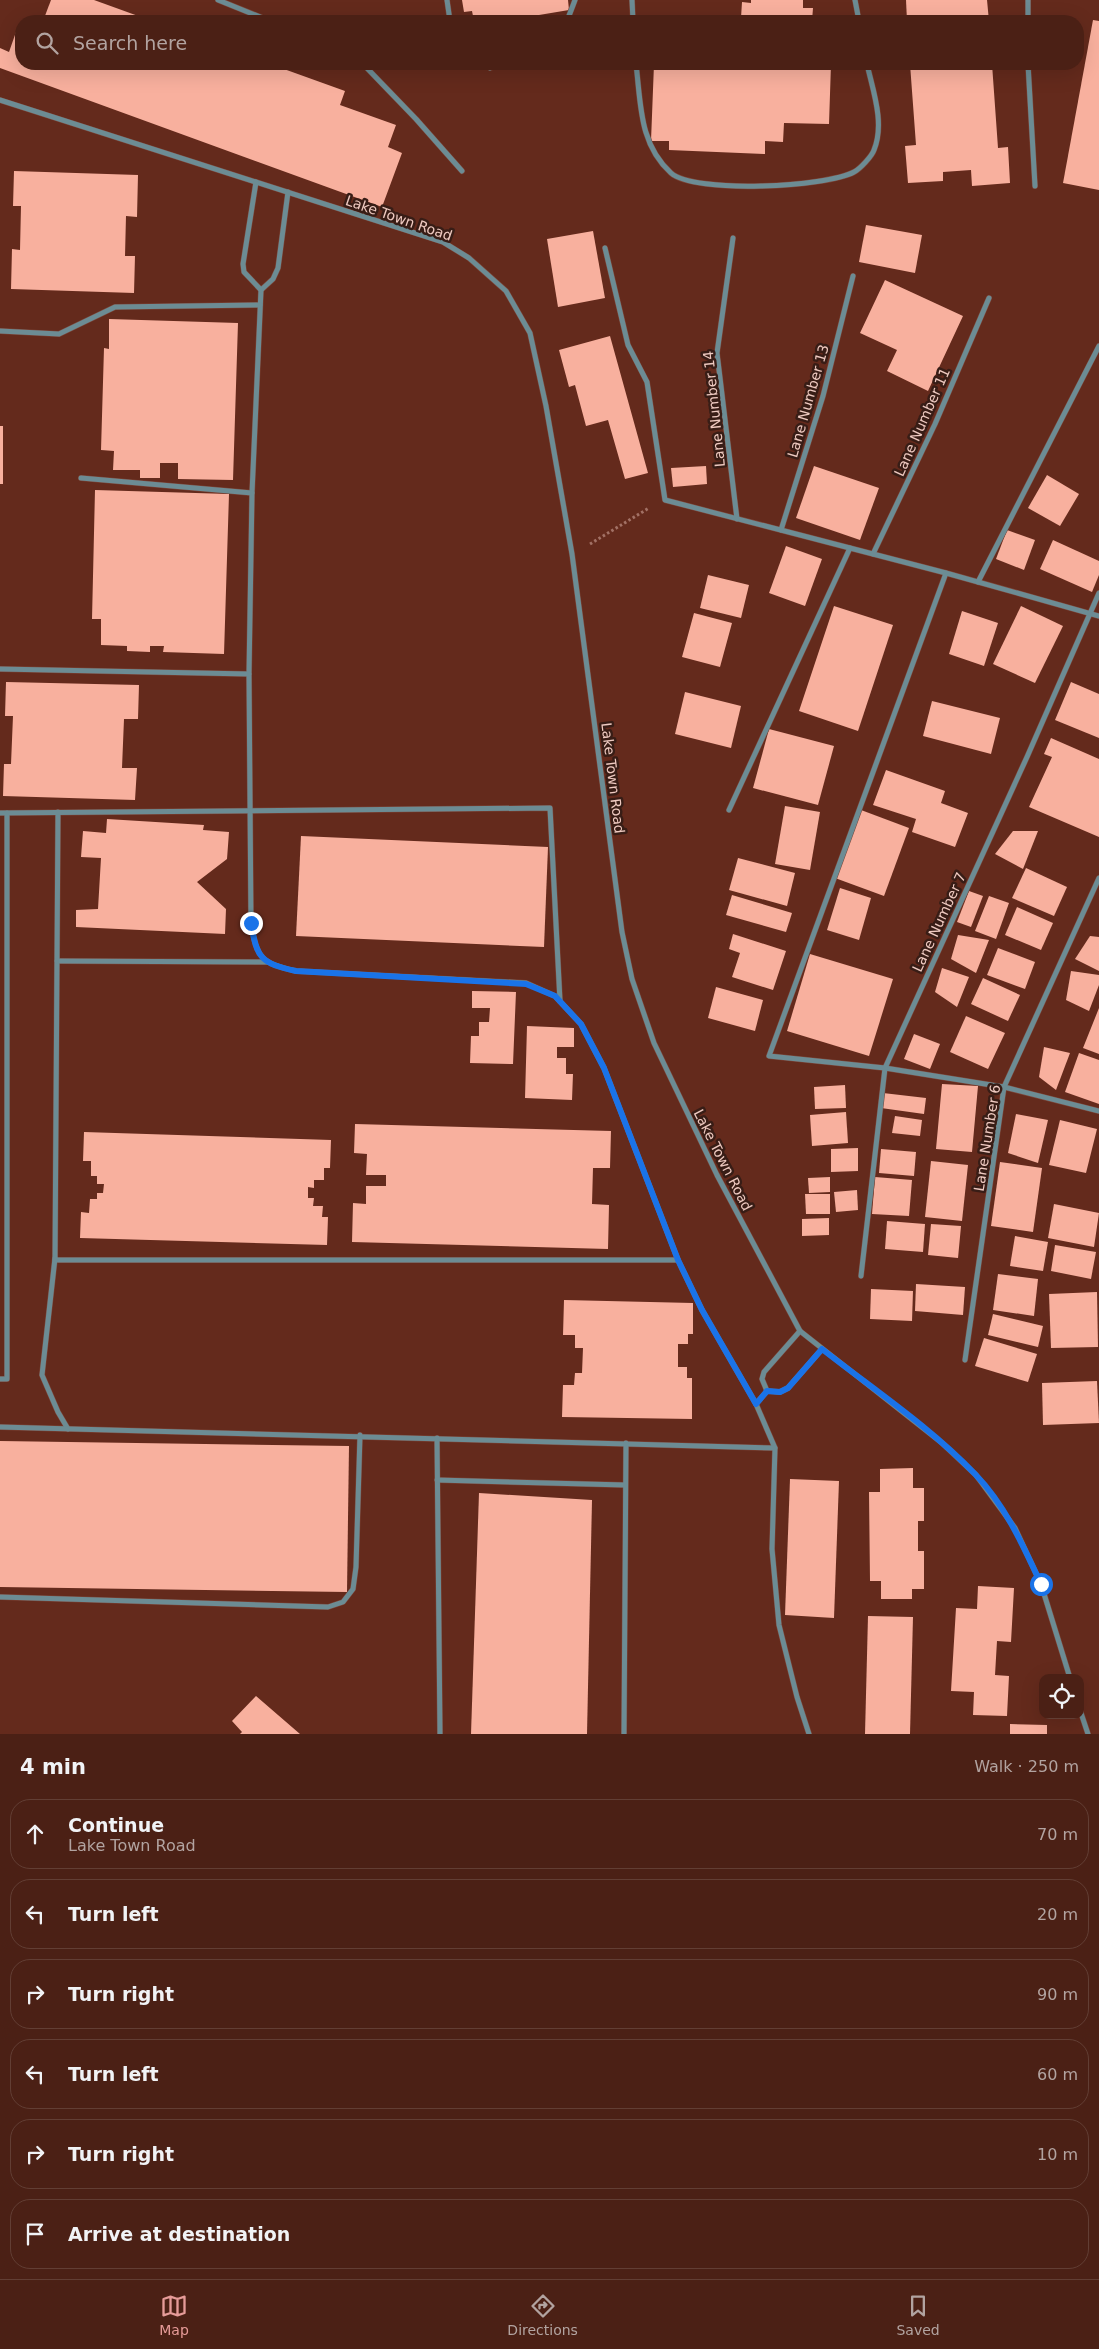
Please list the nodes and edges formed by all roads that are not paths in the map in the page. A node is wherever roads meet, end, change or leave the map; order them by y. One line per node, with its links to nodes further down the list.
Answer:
1 (218, 0): 7 (street)
2 (447, 0): 8 (street)
3 (575, 0): 9 (street)
4 (632, 0): 10 (street)
5 (855, 0): 11 (street)
6 (1028, 0): 12 (street)
7 (255, 15)
8 (449, 15)
9 (570, 15)
10 (633, 15)
11 (858, 15)
12 (1028, 15)
13 (369, 70): 18 (street)
14 (637, 70): 15 (street)
15 (868, 70)
16 (1028, 70): 20 (street)
17 (0, 100): 19 (street, Lake Town Road)
18 (462, 171)
19 (256, 182): 21 (street, Lake Town Road); 25 (street)
20 (1035, 186)
21 (288, 192): 25 (street); 58 (street, Lake Town Road)
22 (733, 238): 32 (street, Lane Number 14)
23 (605, 248): 32 (street)
24 (853, 276): 33 (street, Lane Number 13)
25 (261, 290): 27 (street)
26 (989, 298): 35 (street, Lane Number 11)
27 (260, 305): 28 (street); 31 (street)
28 (0, 331)
29 (1099, 346): 37 (street)
30 (81, 478): 31 (street)
31 (252, 493): 42 (street)
32 (737, 519): 33 (street)
33 (782, 530): 34 (street)
34 (850, 548): 35 (street); 43 (street)
35 (873, 554): 36 (street)
36 (946, 573): 37 (street); 52 (street)
37 (978, 582): 39 (street)
38 (1099, 593): 39 (street, Lane Number 7)
39 (1090, 613): 40 (street); 52 (street, Lane Number 7)
40 (1099, 616)
41 (0, 669): 42 (street)
42 (249, 674): 44 (street)
43 (729, 810)
44 (251, 811): 45 (street); 50 (street); 51 (street)
45 (58, 812): 47 (street); 49 (street)
46 (0, 813): 47 (street)
47 (7, 813): 61 (street)
48 (1099, 878): 53 (street, Lane Number 6)
49 (57, 961): 50 (street); 55 (street)
50 (268, 962): 51 (street)
51 (560, 1001): 56 (street)
52 (885, 1068): 53 (street); 57 (street, Lane Number 7)
53 (1004, 1087): 54 (street); 60 (street, Lane Number 6)
54 (1099, 1112)
55 (55, 1253): 56 (street); 65 (street)
56 (678, 1260): 63 (street)
57 (861, 1276)
58 (800, 1331): 59 (street, Lake Town Road); 62 (street)
59 (822, 1349): 62 (street); 73 (street, Lake Town Road)
60 (965, 1360)
61 (0, 1379)
62 (767, 1391): 63 (street)
63 (756, 1404): 69 (street)
64 (0, 1427): 65 (street)
65 (68, 1429): 66 (street)
66 (360, 1436): 67 (street); 72 (street)
67 (437, 1438): 68 (street); 70 (street)
68 (626, 1443): 69 (street); 71 (street)
69 (775, 1448): 77 (street)
70 (437, 1480): 71 (street); 75 (street)
71 (625, 1485): 76 (street)
72 (0, 1597)
73 (1069, 1674)
74 (1083, 1719): 78 (street)
75 (440, 1734)
76 (624, 1734)
77 (809, 1734)
78 (1088, 1734)

